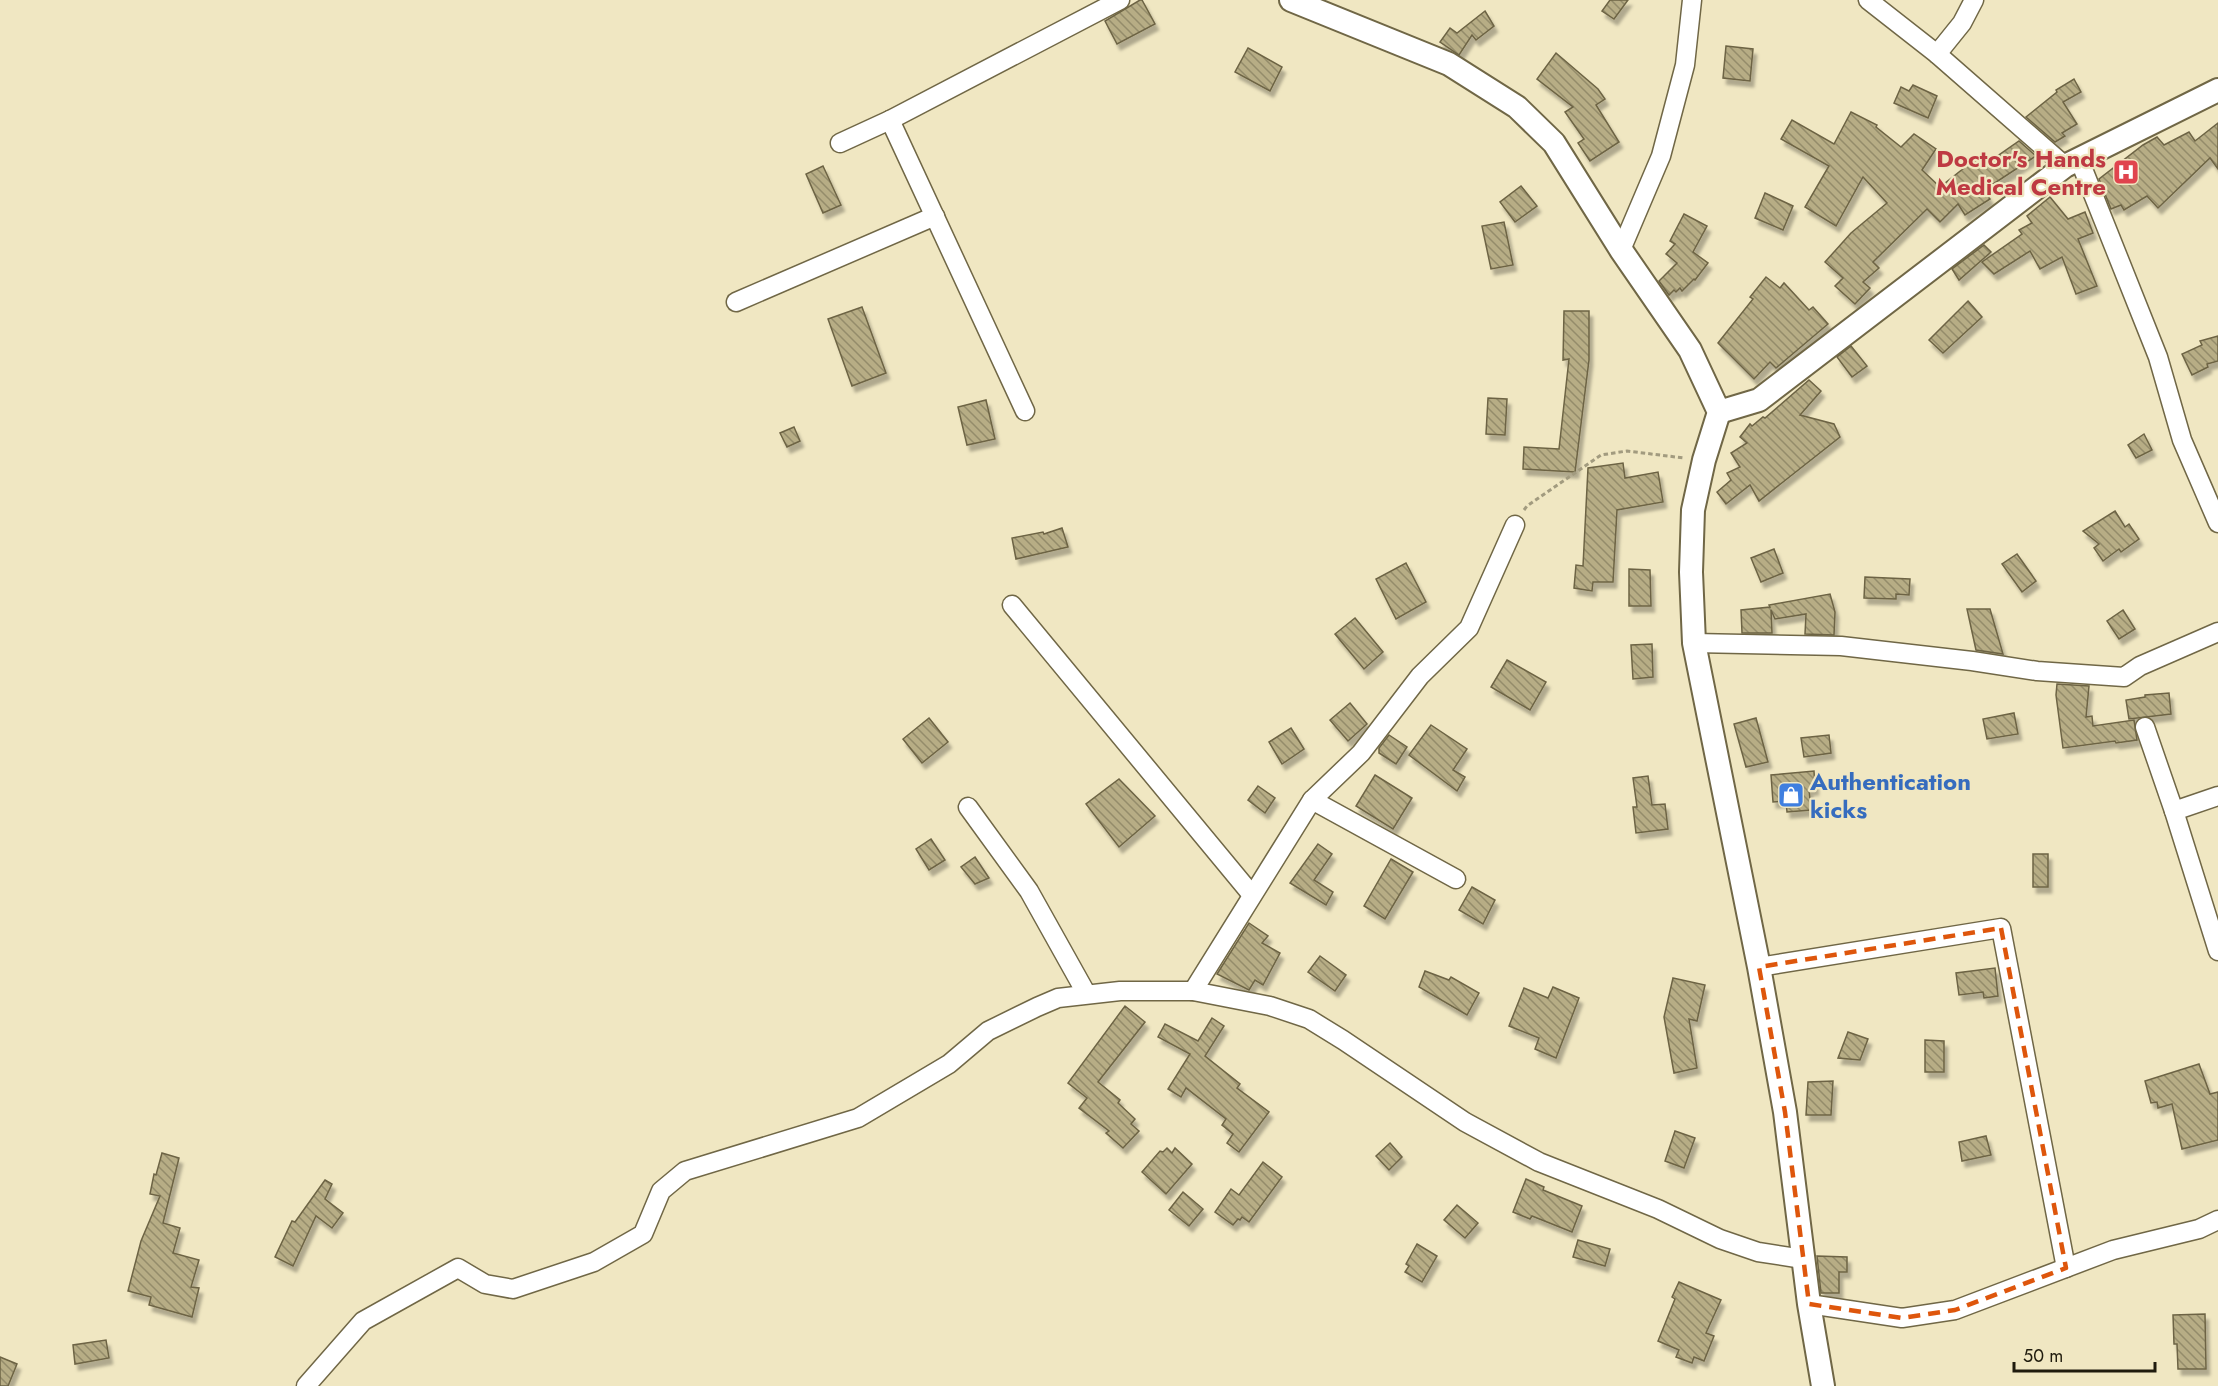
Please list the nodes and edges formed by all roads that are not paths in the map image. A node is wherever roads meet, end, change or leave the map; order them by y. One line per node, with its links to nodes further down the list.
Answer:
1 (1120, 0): 8 (street)
2 (1291, 0): 12 (street)
3 (1692, 0): 12 (street)
4 (1868, 0): 6 (street)
5 (1974, 0): 6 (street)
6 (1937, 54): 10 (street)
7 (2218, 90): 10 (street)
8 (890, 120): 9 (street); 11 (street)
9 (840, 143)
10 (2072, 163): 15 (street); 16 (street)
11 (934, 216): 13 (street); 14 (street)
12 (1621, 250): 15 (street)
13 (736, 302)
14 (1025, 411)
15 (1719, 412): 20 (street)
16 (2218, 523)
17 (1515, 525): 23 (street)
18 (1012, 605): 27 (street)
19 (2218, 632): 20 (street)
20 (1694, 643): 29 (street)
21 (2145, 727): 25 (street)
22 (2218, 796): 25 (street)
23 (1312, 800): 26 (street); 27 (street)
24 (968, 807): 31 (street)
25 (2174, 811): 28 (street)
26 (1456, 879)
27 (1252, 895): 30 (street)
28 (2218, 951)
29 (1759, 967): 33 (street); 34 (street)
30 (1193, 991): 31 (street); 33 (street)
31 (1086, 993): 36 (street)
32 (2218, 1220): 34 (street)
33 (1803, 1259): 35 (street)
34 (2066, 1268): 35 (street)
35 (1809, 1304): 37 (street)
36 (306, 1386)
37 (1823, 1386)

